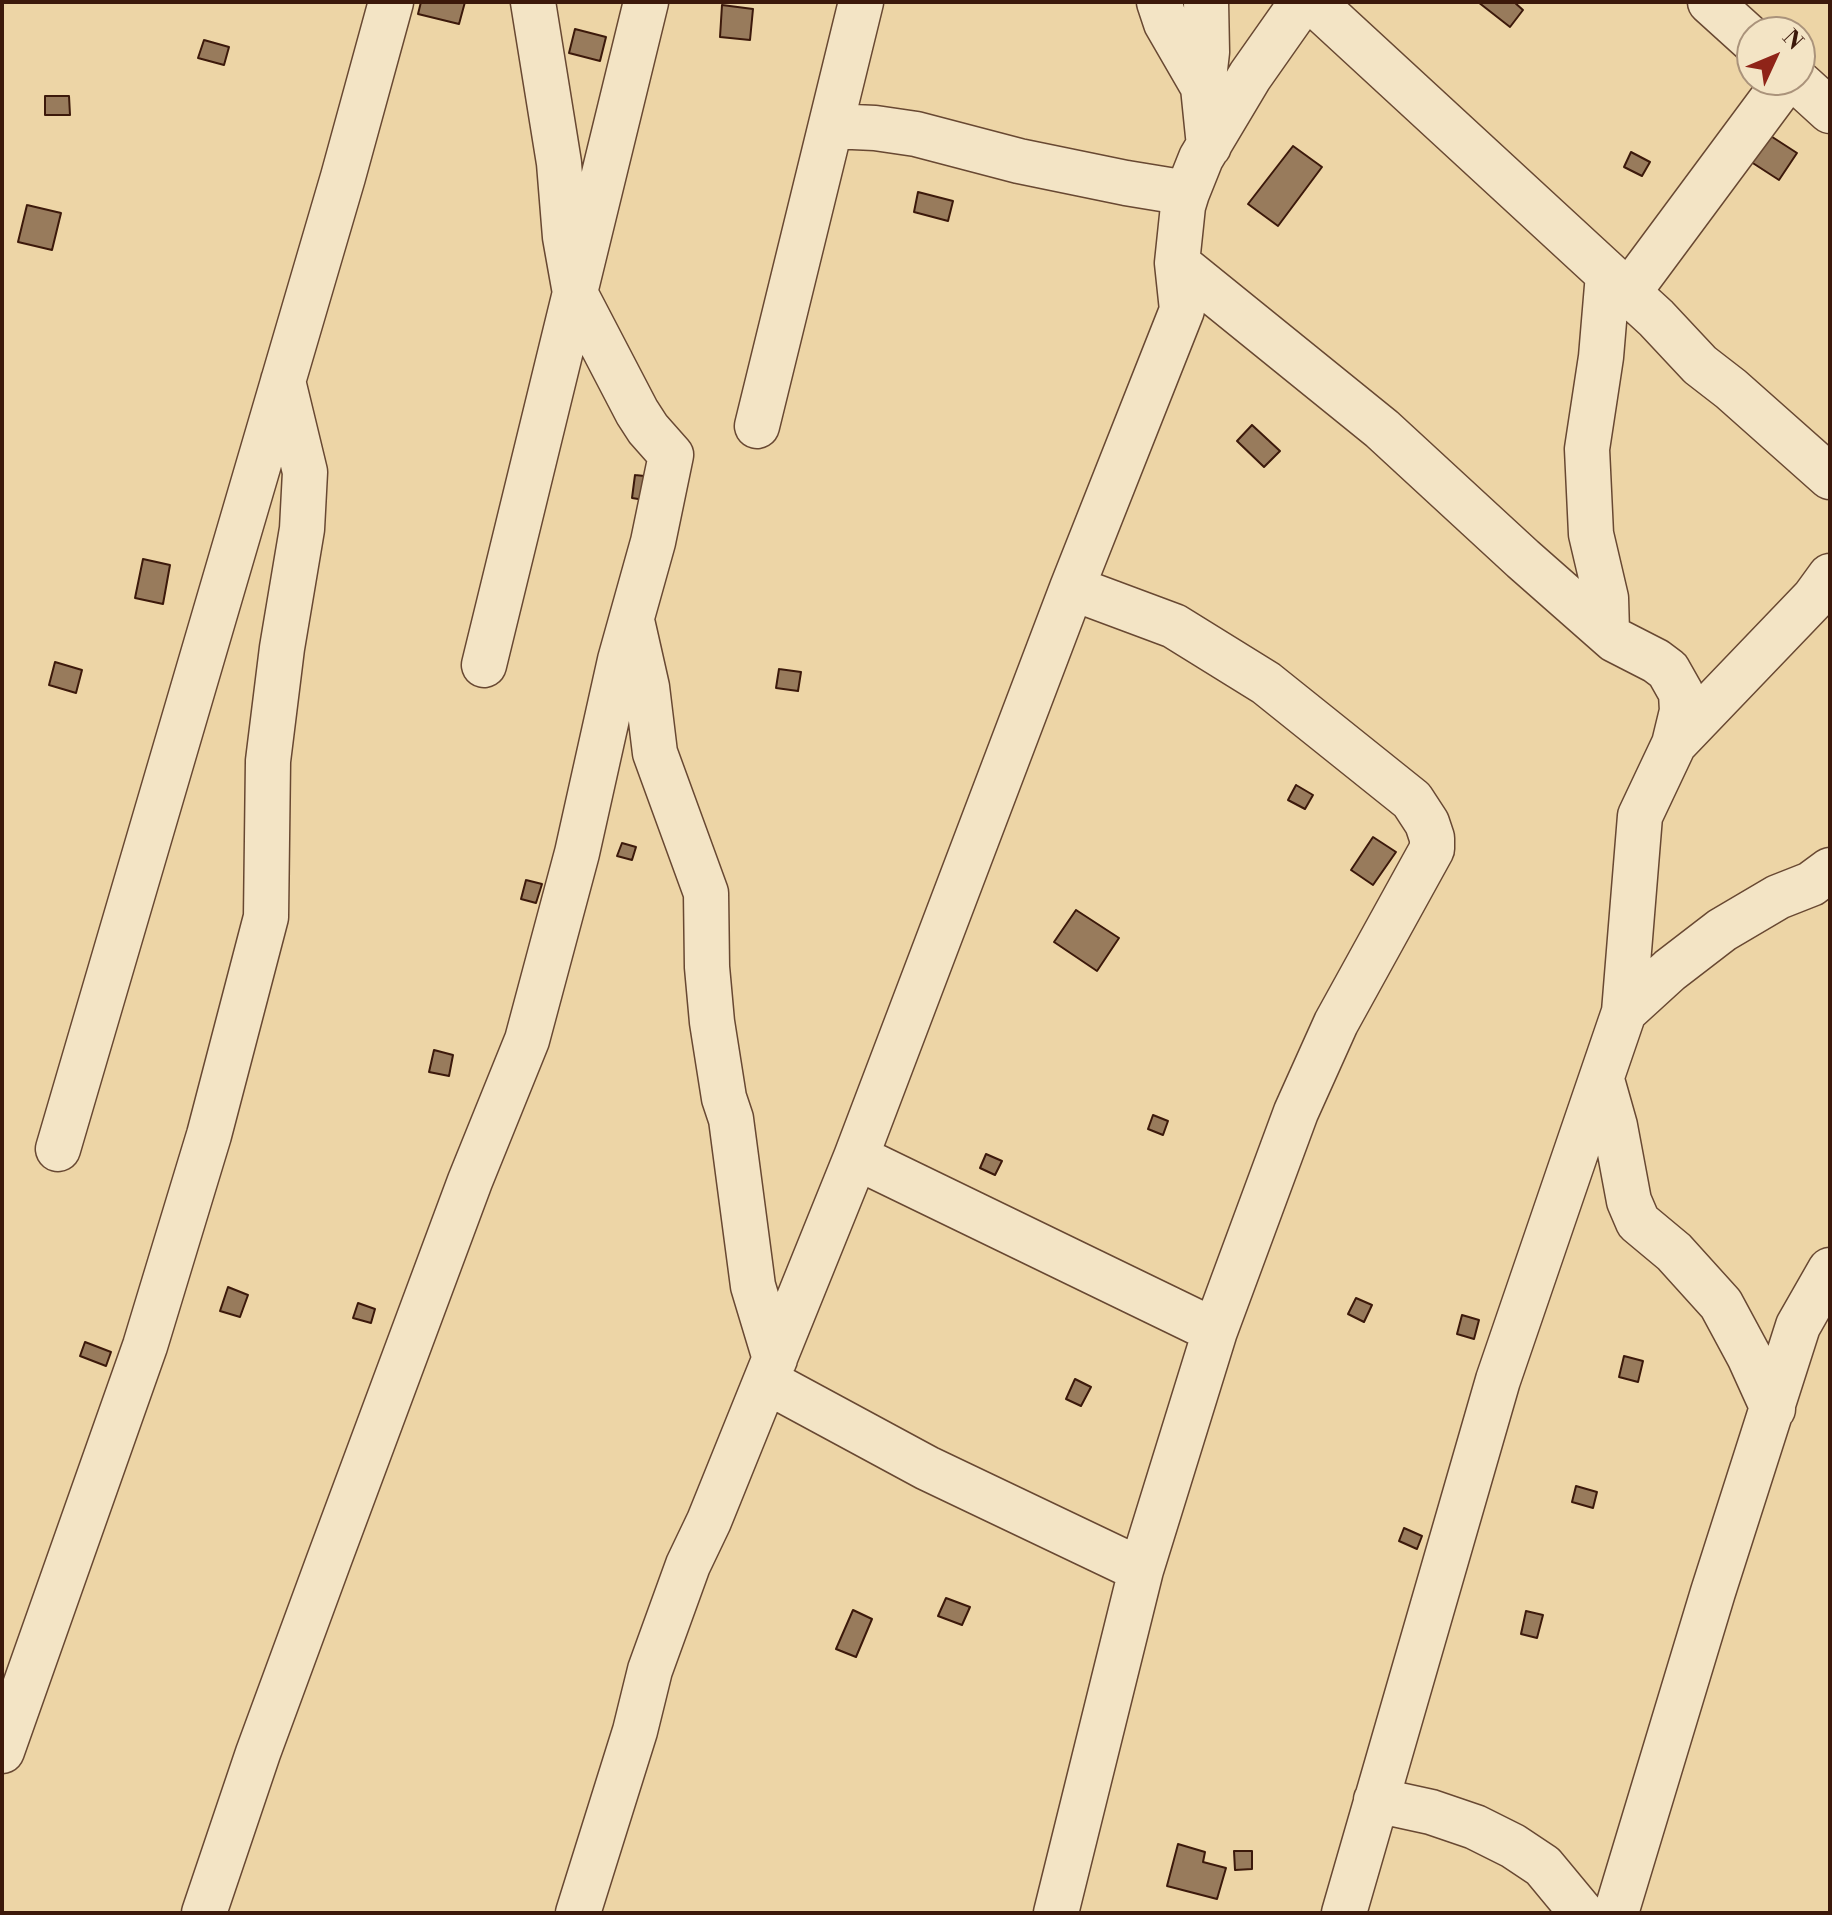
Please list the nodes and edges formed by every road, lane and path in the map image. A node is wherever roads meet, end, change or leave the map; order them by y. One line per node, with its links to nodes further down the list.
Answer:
1 (391, 2): 21 (street)
2 (533, 2): 20 (street)
3 (646, 2): 20 (street)
4 (861, 2): 15 (street)
5 (1159, 2): 11 (street)
6 (1206, 2): 11 (street)
7 (1302, 2): 16 (street)
8 (1313, 2): 19 (street)
9 (1710, 2): 10 (street)
10 (1736, 26)
11 (1203, 87): 16 (street)
12 (1773, 96): 19 (street)
13 (1814, 96): 14 (street)
14 (1830, 111)
15 (831, 126): 17 (street); 22 (street)
16 (1209, 146): 17 (street)
17 (1187, 193): 18 (street)
18 (1177, 263): 25 (street); 27 (street)
19 (1618, 283): 23 (street); 27 (street)
20 (575, 293): 26 (street); 28 (street)
21 (283, 381): 33 (street); 40 (street)
22 (757, 426)
23 (1830, 477)
24 (1830, 576): 29 (street)
25 (1072, 588): 34 (street); 36 (street)
26 (632, 619): 37 (street); 42 (street)
27 (1607, 632): 29 (street)
28 (484, 665)
29 (1674, 744): 31 (street)
30 (1830, 870): 31 (street)
31 (1624, 1012): 32 (street)
32 (1602, 1080): 38 (street); 41 (street)
33 (58, 1149)
34 (856, 1157): 36 (street); 37 (street)
35 (1830, 1270): 38 (street)
36 (1215, 1331): 39 (street)
37 (770, 1370): 39 (street); 43 (street)
38 (1773, 1409): 47 (street)
39 (1141, 1570): 44 (street)
40 (2, 1751)
41 (1376, 1800): 45 (street); 46 (street)
42 (204, 1913)
43 (578, 1913)
44 (1056, 1913)
45 (1344, 1913)
46 (1582, 1913)
47 (1616, 1913)

